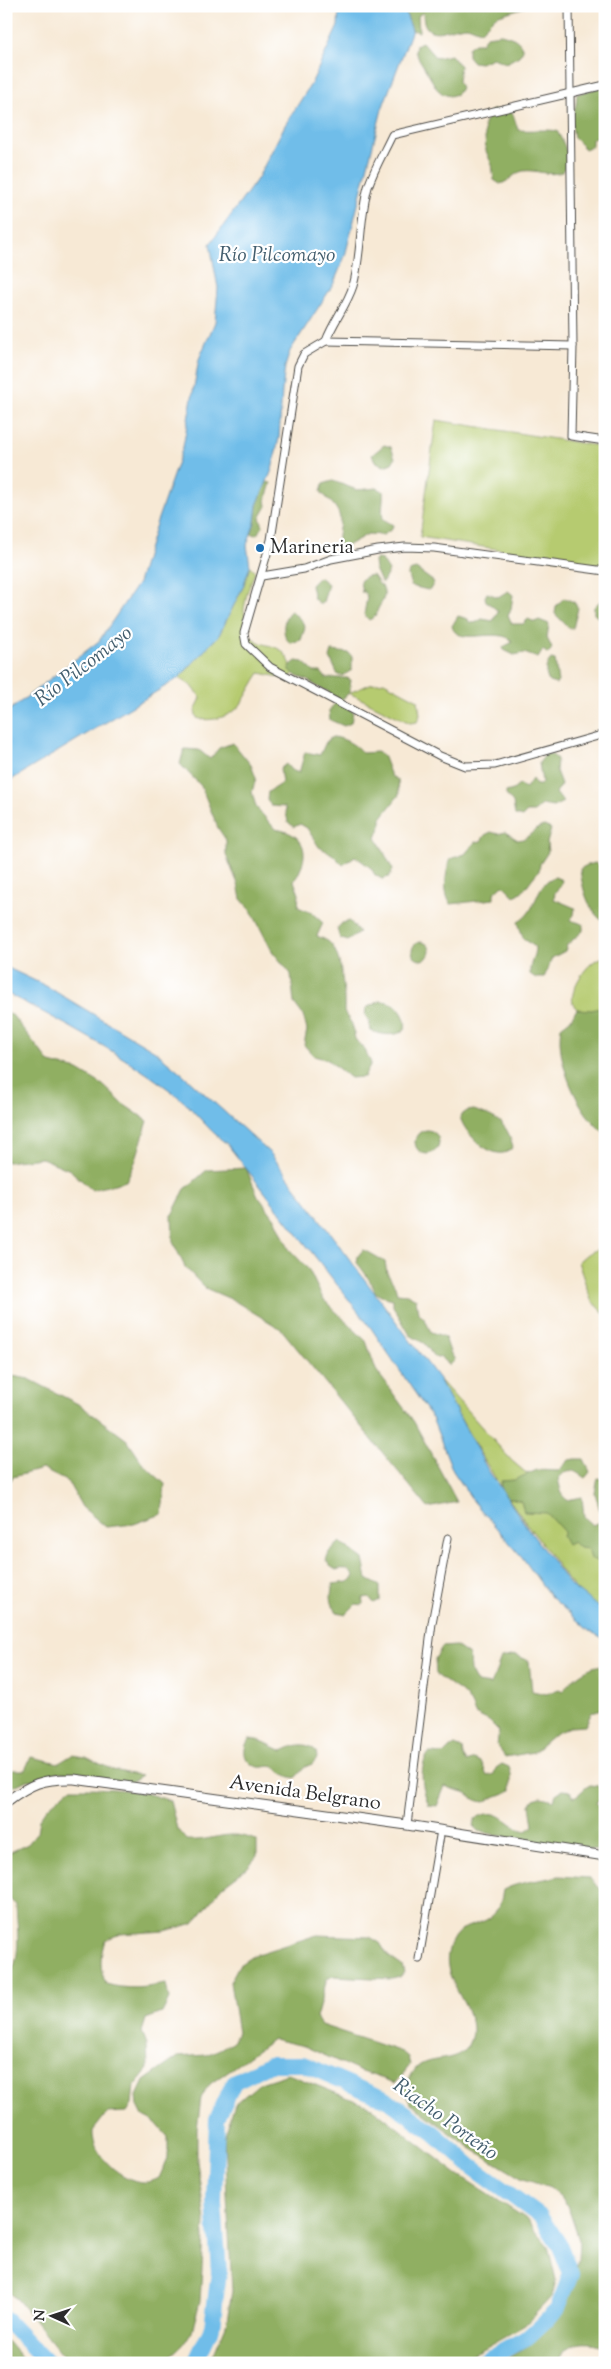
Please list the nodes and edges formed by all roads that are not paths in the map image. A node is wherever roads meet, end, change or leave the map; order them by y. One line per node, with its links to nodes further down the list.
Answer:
1 (569, 6): 3 (street)
2 (605, 85): 3 (street)
3 (571, 92): 4 (street); 5 (street)
4 (326, 341): 5 (street); 8 (street)
5 (573, 346): 6 (street)
6 (605, 441)
7 (605, 571): 8 (street)
8 (262, 576): 9 (street)
9 (605, 734)
10 (448, 1538): 12 (street)
11 (6, 1802): 12 (street, Avenida Belgrano)
12 (407, 1825): 13 (street, Avenida Belgrano)
13 (441, 1830): 14 (street, Avenida Belgrano); 15 (street)
14 (605, 1856)
15 (419, 1959)

